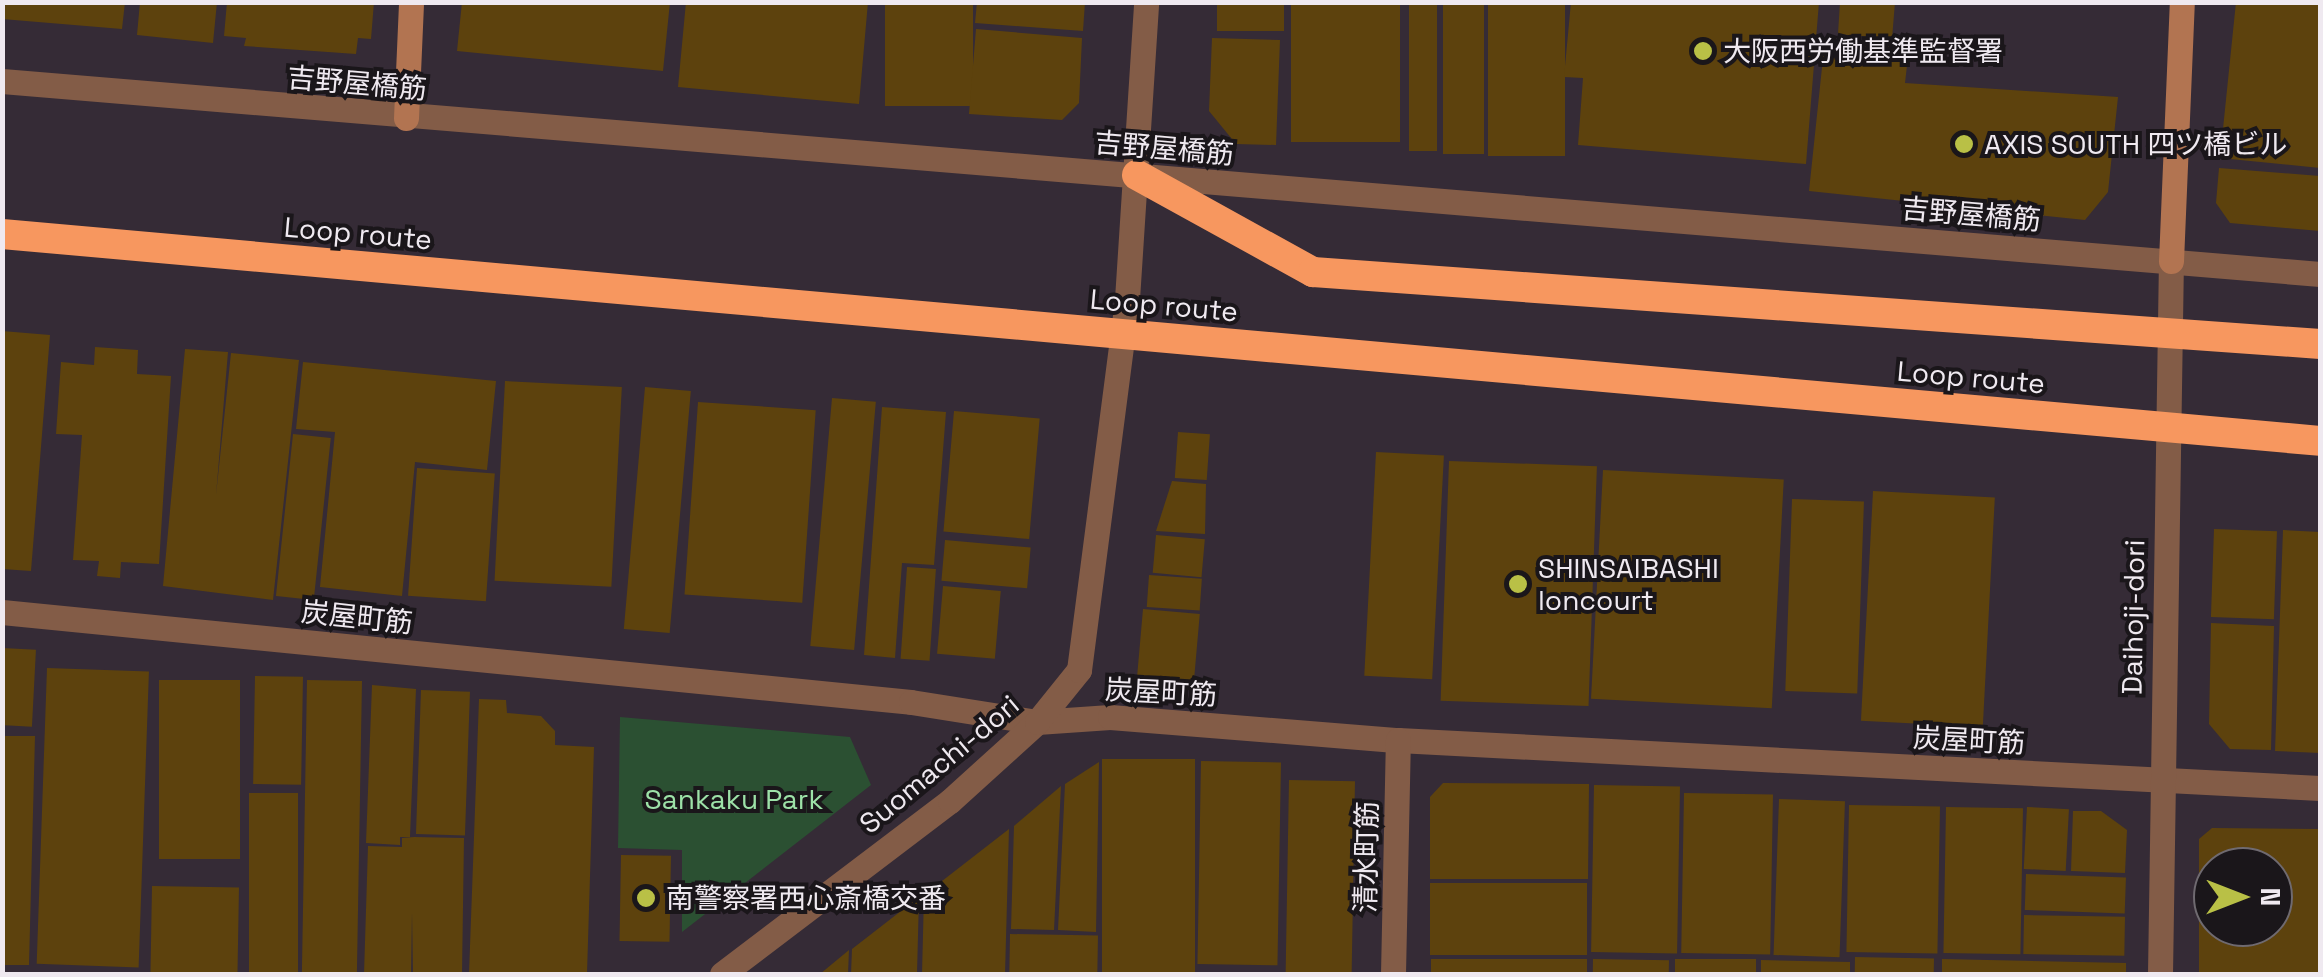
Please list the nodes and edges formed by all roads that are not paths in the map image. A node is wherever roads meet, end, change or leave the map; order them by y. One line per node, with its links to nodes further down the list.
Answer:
1 (412, 2): 5 (street)
2 (1146, 2): 6 (street, Suomachi-dori)
3 (2182, 2): 8 (street)
4 (2, 81): 5 (street, 吉野屋橋筋)
5 (406, 118): 6 (street, 吉野屋橋筋)
6 (1137, 175): 8 (street, 吉野屋橋筋); 10 (highway); 14 (street, Suomachi-dori)
7 (2, 234): 12 (highway, Loop route, bridge)
8 (2171, 261): 9 (street, 吉野屋橋筋); 10 (street, Daihoji-dori)
9 (2320, 274)
10 (2170, 334): 11 (highway); 16 (street, Daihoji-dori)
11 (2320, 344)
12 (2320, 441)
13 (2, 612): 14 (street, 炭屋町筋)
14 (1037, 722): 15 (street, 炭屋町筋); 18 (street, Suomachi-dori)
15 (1398, 740): 16 (street, 炭屋町筋); 19 (street, 清水町筋)
16 (2160, 780): 17 (street, 炭屋町筋); 20 (street, Daihoji-dori)
17 (2320, 788)
18 (722, 974)
19 (1392, 974)
20 (2160, 974)

